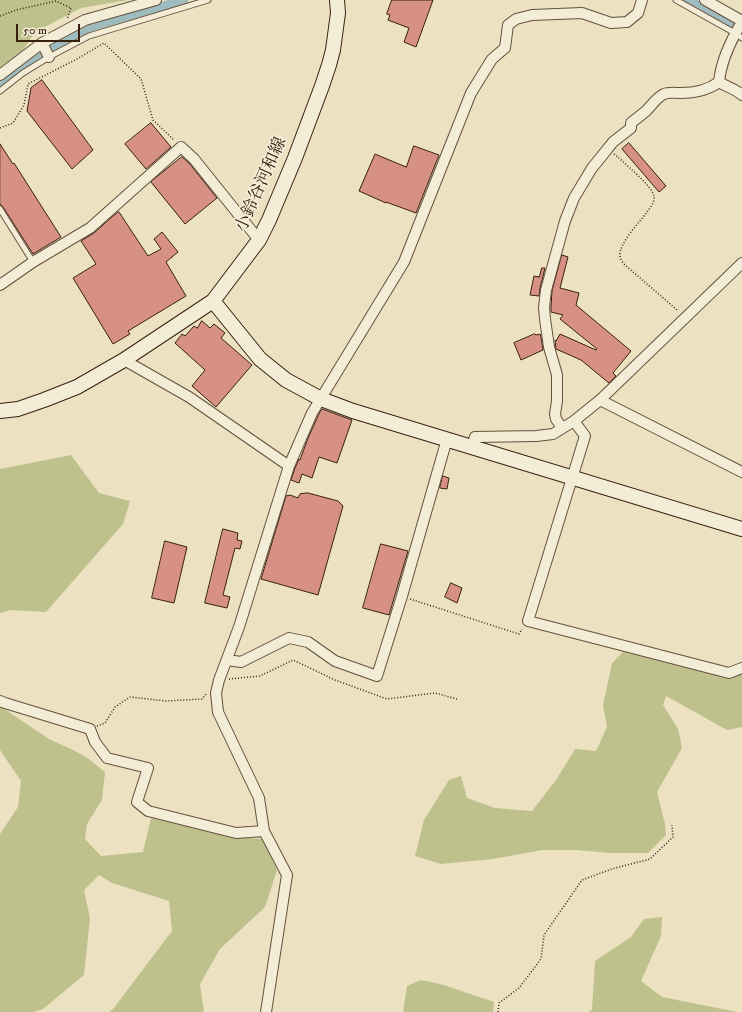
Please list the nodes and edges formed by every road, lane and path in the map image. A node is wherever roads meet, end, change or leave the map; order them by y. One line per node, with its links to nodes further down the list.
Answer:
1 (156, 0): 11 (street)
2 (208, 0): 12 (lane)
3 (338, 0): 21 (street, 小鈴谷河和線)
4 (642, 0): 28 (street)
5 (676, 0): 10 (lane)
6 (708, 0): 8 (street)
7 (0, 16): 9 (path)
8 (742, 21): 10 (street)
9 (65, 23)
10 (739, 35): 14 (street)
11 (43, 44): 12 (street); 13 (street)
12 (49, 57): 15 (lane)
13 (0, 75)
14 (719, 82): 16 (street); 19 (street)
15 (0, 91)
16 (742, 95)
17 (0, 128): 18 (path)
18 (181, 147): 21 (street); 22 (street)
19 (607, 149): 26 (path); 32 (street)
20 (0, 210): 22 (lane)
21 (259, 240): 25 (street, 小鈴谷河和線)
22 (33, 262): 24 (street)
23 (742, 263): 26 (street)
24 (0, 285)
25 (213, 301): 27 (street, 小鈴谷河和線); 28 (street)
26 (683, 320): 29 (street)
27 (124, 360): 30 (street, 小鈴谷河和線); 35 (street)
28 (320, 399): 33 (street); 35 (street)
29 (600, 400): 31 (street); 36 (street)
30 (0, 411)
31 (574, 421): 32 (street); 37 (street)
32 (562, 428): 34 (street)
33 (447, 439): 34 (street); 39 (street)
34 (472, 447): 37 (street)
35 (289, 466): 41 (street)
36 (742, 472)
37 (572, 477): 38 (street); 40 (street)
38 (742, 529)
39 (402, 596): 40 (path); 41 (street)
40 (528, 621): 42 (street)
41 (228, 660): 43 (street)
42 (742, 668)
43 (219, 680): 44 (path); 46 (path); 48 (street)
44 (457, 699)
45 (0, 701): 46 (street)
46 (90, 729): 48 (street)
47 (672, 825): 50 (path)
48 (264, 831): 49 (street)
49 (266, 1012)
50 (498, 1012)

